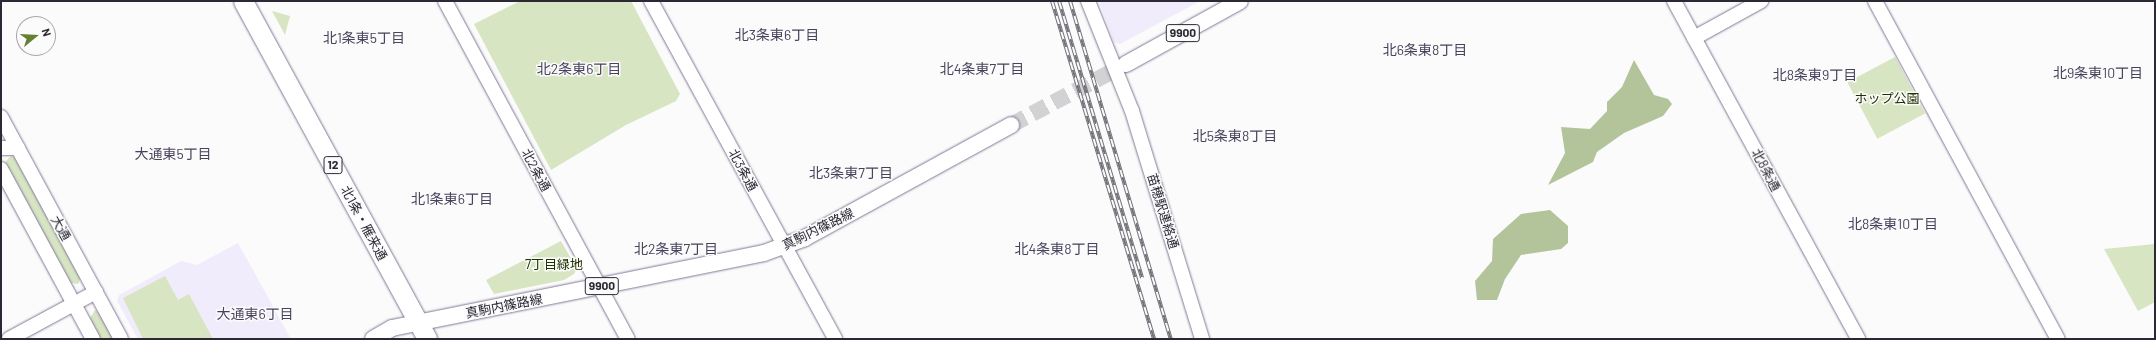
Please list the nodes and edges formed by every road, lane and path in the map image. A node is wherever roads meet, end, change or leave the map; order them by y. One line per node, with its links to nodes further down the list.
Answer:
1 (243, 1): 20 (highway, 北1条・雁来通 / 12)
2 (445, 1): 17 (street, 北2条通)
3 (651, 1): 16 (street, 北3条通)
4 (1088, 1): 28 (street, 苗穂駅連絡通)
5 (1240, 1): 10 (main road, 9900)
6 (1674, 1): 9 (street, 北8条通)
7 (1761, 1): 9 (street)
8 (1875, 1): 30 (street)
9 (1694, 38): 29 (street, 北8条通)
10 (1126, 64)
11 (1, 117): 14 (street, 大通)
12 (1011, 125): 16 (main road, 真駒内篠路線 / 9900)
13 (1, 148): 14 (street)
14 (18, 148): 18 (street, 大通)
15 (1, 169): 19 (street, 大通)
16 (784, 246): 17 (main road, 真駒内篠路線 / 9900); 27 (street, 北3条通)
17 (600, 287): 20 (main road, 真駒内篠路線 / 9900); 26 (street, 北2条通)
18 (96, 292): 19 (street); 23 (street, 大通)
19 (74, 304): 21 (street); 22 (street, 大通)
20 (422, 331): 24 (main road, 真駒内篠路線); 25 (main road)
21 (9, 339)
22 (93, 339)
23 (121, 339)
24 (372, 339)
25 (402, 339)
26 (628, 339)
27 (835, 339)
28 (1202, 339)
29 (1858, 339)
30 (2058, 339)

